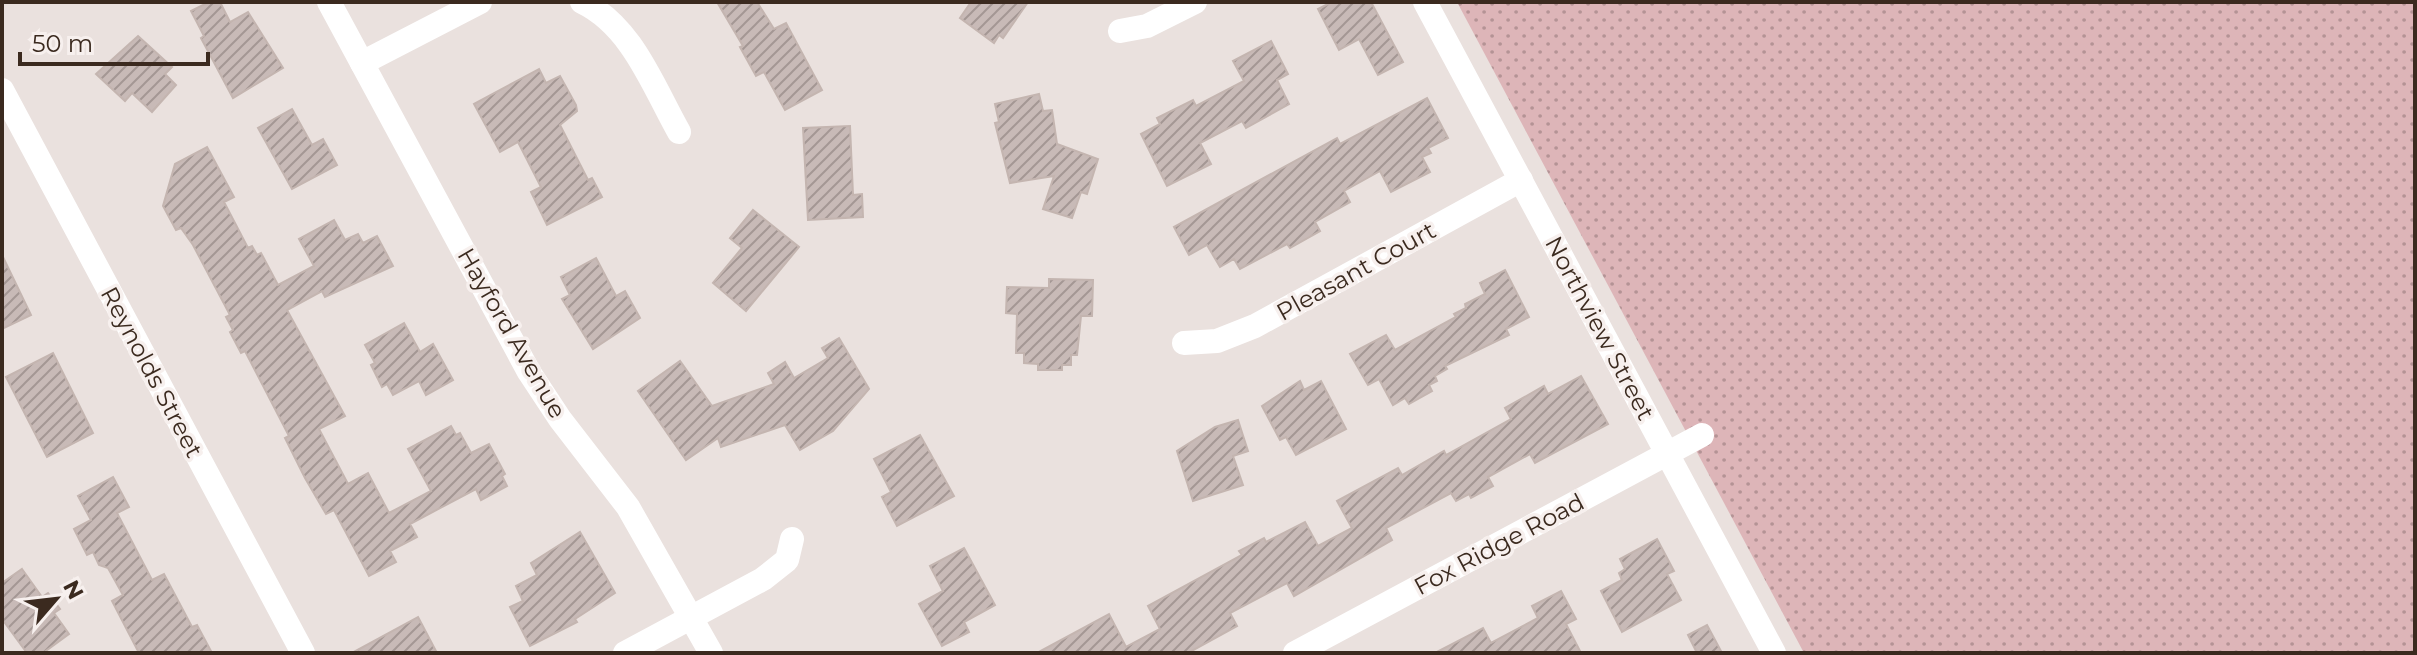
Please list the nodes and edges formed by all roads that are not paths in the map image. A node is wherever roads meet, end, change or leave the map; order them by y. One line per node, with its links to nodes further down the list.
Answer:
1 (329, 2): 7 (street, Hayford Avenue)
2 (480, 2): 7 (street)
3 (582, 2): 9 (street)
4 (1195, 2): 6 (street)
5 (1425, 2): 10 (street, Northview Street)
6 (1120, 31)
7 (362, 63): 15 (street, Hayford Avenue)
8 (2, 90): 16 (street, Reynolds Street)
9 (679, 132)
10 (1521, 180): 11 (street, Pleasant Court); 13 (street, Northview Street)
11 (1184, 343)
12 (1702, 435): 13 (street, Fox Ridge Road)
13 (1667, 453): 19 (street, Fox Ridge Road); 20 (street, Northview Street)
14 (792, 539): 15 (street)
15 (692, 618): 17 (street); 18 (street, Hayford Avenue)
16 (303, 653)
17 (625, 653)
18 (711, 653)
19 (1295, 653)
20 (1774, 653)

